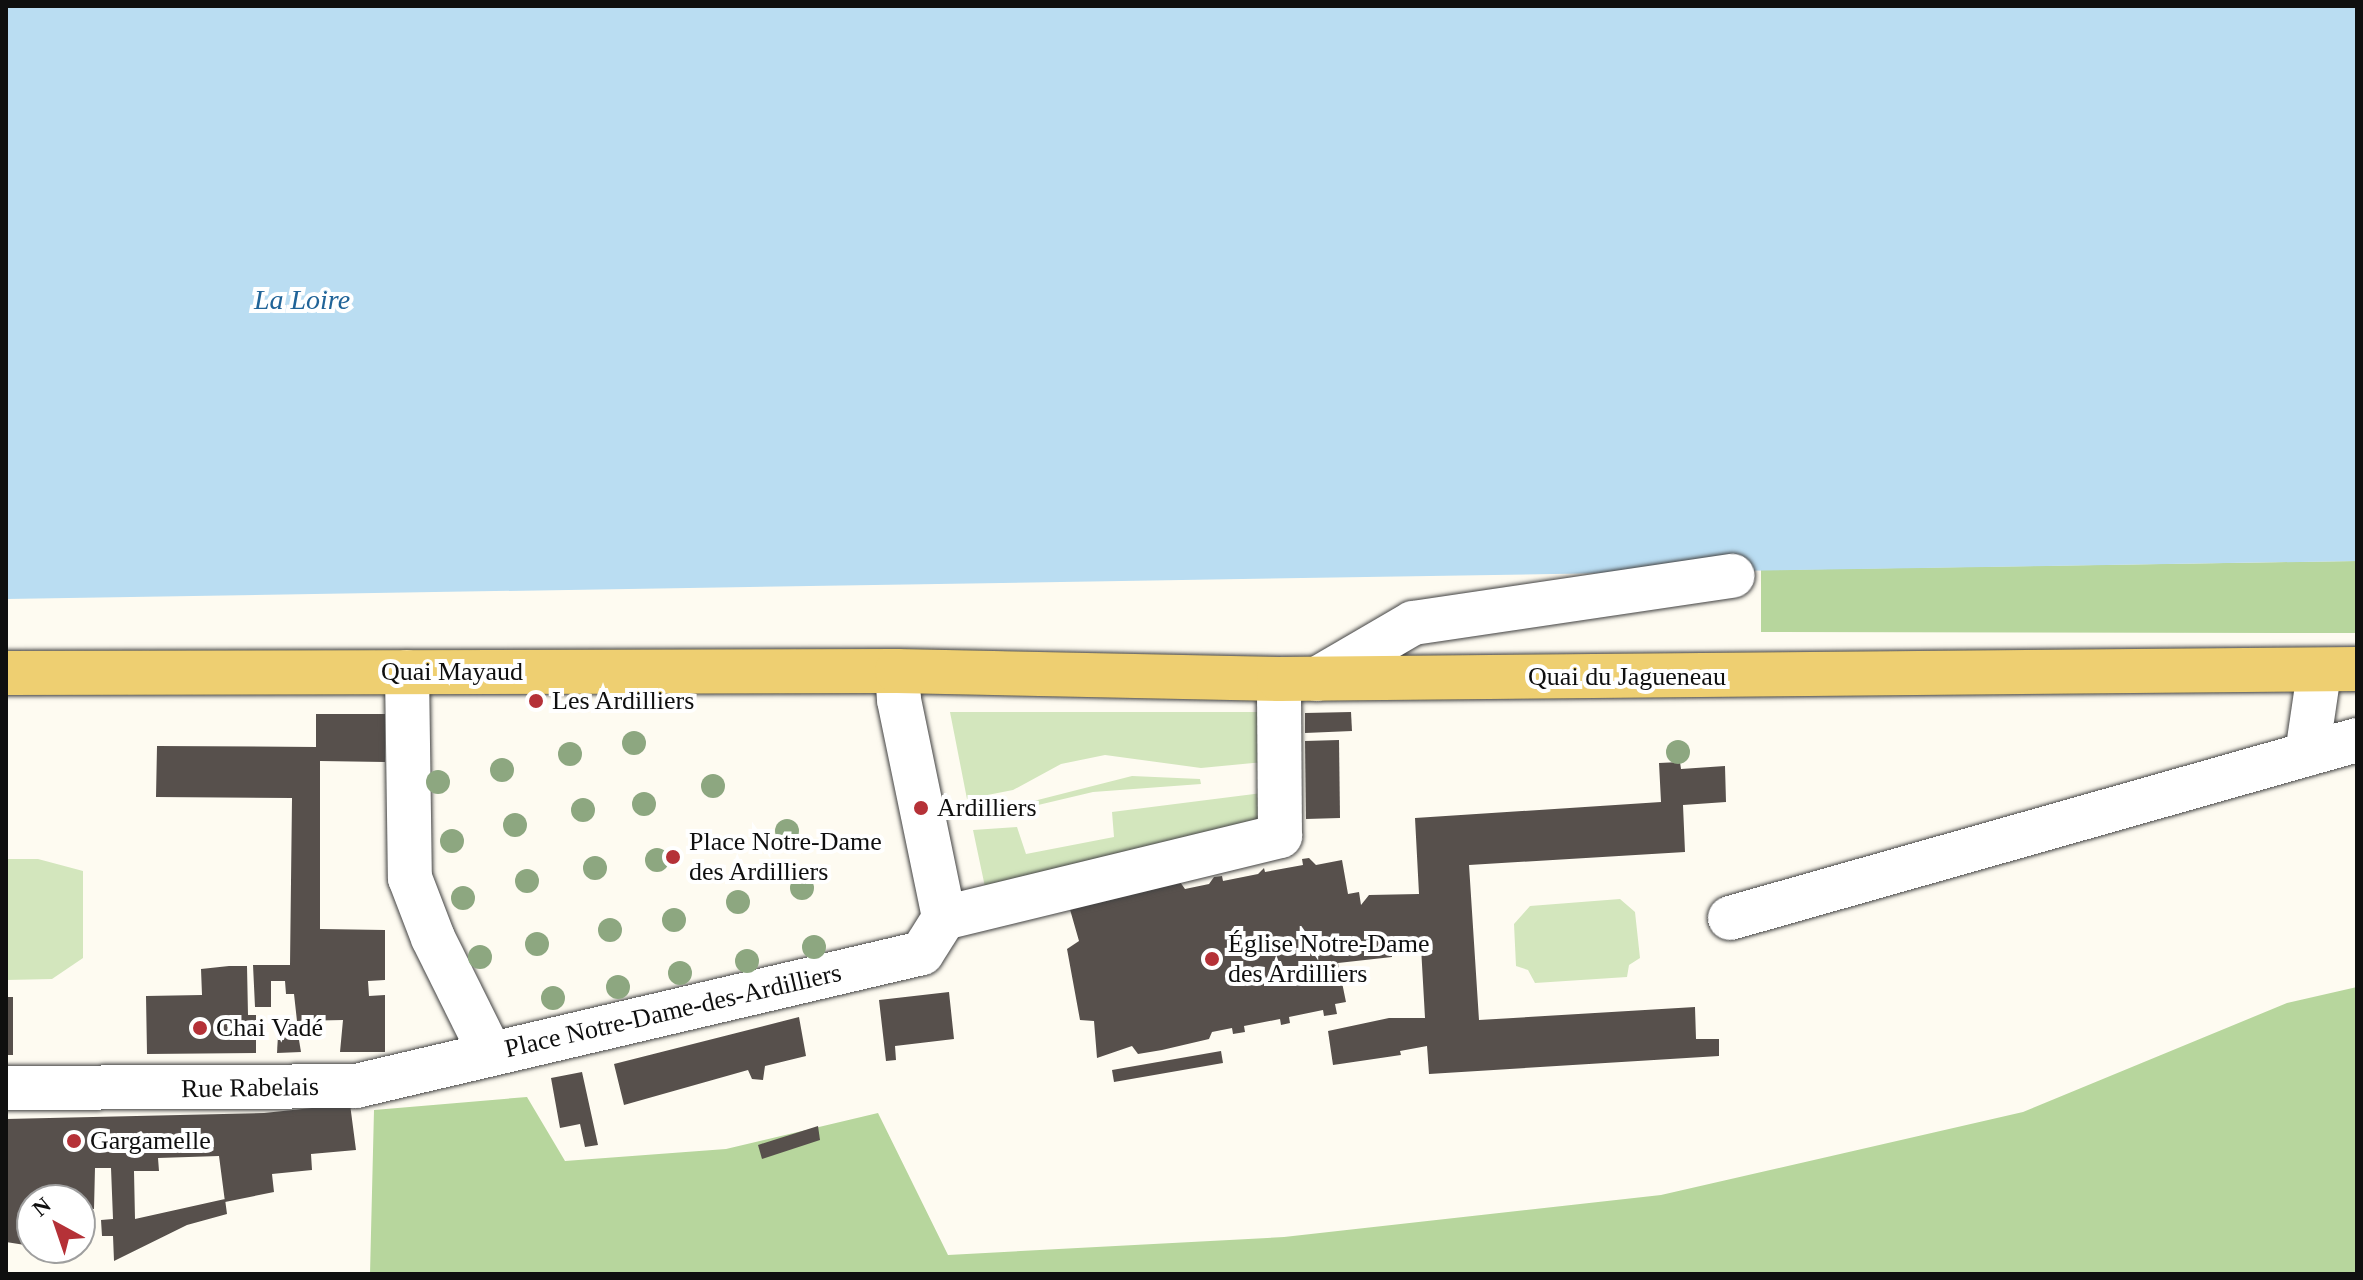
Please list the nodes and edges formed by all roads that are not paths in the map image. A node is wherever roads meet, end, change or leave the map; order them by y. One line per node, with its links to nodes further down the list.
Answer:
1 (1733, 576): 6 (street)
2 (897, 671): 4 (main road, Quai Mayaud); 6 (main road, Quai du Jagueneau); 10 (street)
3 (2338, 671): 6 (main road, Quai du Jagueneau); 8 (street)
4 (407, 672): 5 (main road, Quai Mayaud); 11 (street, Place Notre-Dame-des-Ardilliers)
5 (6, 673)
6 (1298, 679): 10 (street, Place Notre-Dame-des-Ardilliers)
7 (2357, 740): 8 (street)
8 (2307, 754): 9 (street)
9 (1730, 918)
10 (933, 935): 11 (street, Place Notre-Dame-des-Ardilliers)
11 (490, 1053): 12 (street, Rue Rabelais)
12 (6, 1088)

